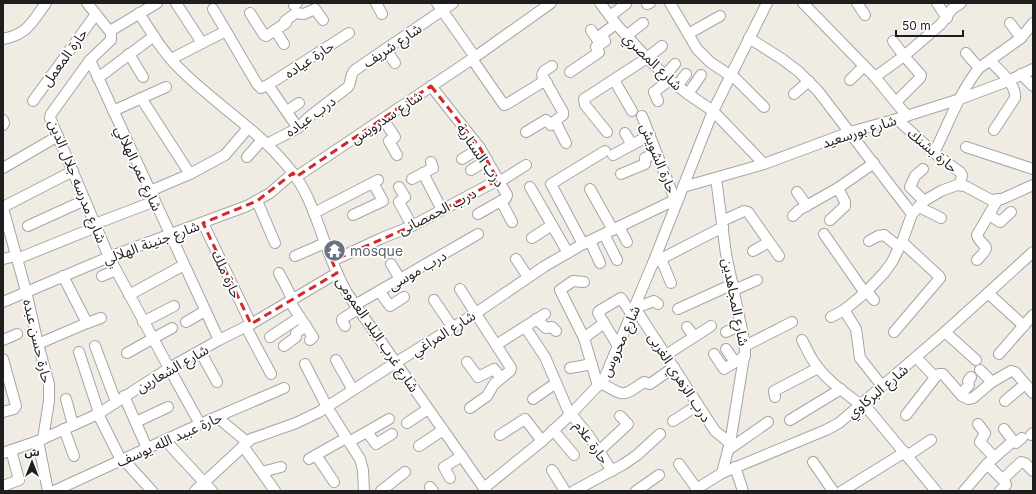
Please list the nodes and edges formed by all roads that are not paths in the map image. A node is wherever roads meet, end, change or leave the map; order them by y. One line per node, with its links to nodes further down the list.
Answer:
1 (46, 3): 40 (street)
2 (157, 3): 19 (street)
3 (176, 3): 42 (street)
4 (376, 3): 21 (street)
5 (453, 3): 17 (street, شارع شريف)
6 (551, 3): 50 (street, شارع سدرويس)
7 (600, 3): 26 (street, شارع المصري)
8 (670, 3): 35 (street)
9 (767, 3): 38 (street)
10 (857, 3): 22 (street)
11 (937, 3): 24 (street)
12 (961, 3): 24 (street)
13 (626, 4): 26 (street)
14 (807, 4): 58 (street, حارة بشنك)
15 (92, 6): 32 (street); 84 (street, حارة المعمل)
16 (296, 6): 25 (street); 30 (street)
17 (440, 7): 46 (street, شارع شريف); 50 (street)
18 (213, 9): 33 (street)
19 (139, 13): 32 (street); 36 (street, شارع غرب البلد العمومى)
20 (250, 13): 30 (street)
21 (382, 14)
22 (865, 15)
23 (720, 16): 35 (street)
24 (947, 18): 49 (street)
25 (323, 20)
26 (613, 20): 37 (street, شارع المصري); 44 (street)
27 (643, 23): 37 (street)
28 (1010, 23): 39 (street)
29 (1033, 23): 39 (street)
30 (275, 30): 43 (street)
31 (591, 30): 44 (street)
32 (110, 31): 53 (street, شارع مدرسه جلال الدين)
33 (226, 31): 42 (street); 76 (street)
34 (349, 33): 76 (street, حارة عياده)
35 (688, 34): 65 (street)
36 (154, 36): 48 (street); 52 (street, شارع غرب البلد العمومى)
37 (626, 36): 51 (street, شارع المصري)
38 (749, 38): 65 (street); 72 (street)
39 (1021, 38): 54 (street)
40 (3, 39)
41 (893, 40): 49 (street)
42 (202, 43): 52 (street)
43 (284, 44)
44 (600, 44): 61 (street)
45 (662, 46): 51 (street)
46 (386, 49): 55 (street); 75 (street, شارع شريف)
47 (966, 53): 59 (street)
48 (129, 54): 66 (street); 68 (street)
49 (904, 56): 67 (street); 86 (street)
50 (473, 58): 74 (street); 77 (street, شارع سدرويس)
51 (647, 58): 69 (street); 70 (street, شارع المصري)
52 (171, 59): 99 (street, شارع غرب البلد العمومى)
53 (90, 60): 68 (street, شارع عمر الهلالي); 107 (street, شارع مدرسه جلال الدين)
54 (990, 61): 59 (street); 73 (street)
55 (395, 63)
56 (675, 64): 70 (street)
57 (552, 66): 74 (street)
58 (864, 66): 67 (street, حارة بشنك); 71 (street)
59 (979, 68): 83 (street)
60 (1033, 69): 63 (street, شارع بورسعيد)
61 (570, 72)
62 (686, 74): 70 (street)
63 (1021, 74): 73 (street, شارع بورسعيد); 78 (street)
64 (701, 75): 80 (street)
65 (731, 75): 88 (street); 92 (street)
66 (143, 77)
67 (875, 77): 86 (street, حارة بشنك)
68 (98, 78): 89 (street, شارع عمر الهلالي)
69 (614, 80): 91 (street); 103 (street)
70 (671, 80): 80 (street, شارع المصري); 85 (street)
71 (850, 80)
72 (809, 81): 81 (street); 104 (street)
73 (1008, 81): 83 (street, شارع بورسعيد); 101 (street)
74 (546, 83): 97 (street)
75 (350, 84): 100 (street, درب عياده)
76 (268, 85): 90 (street)
77 (431, 86): 95 (street, شارع سدرويس); 112 (street, درب السنارية)
78 (1033, 86)
79 (166, 87): 82 (street)
80 (688, 94): 92 (street, شارع المصري)
81 (794, 94)
82 (141, 98): 89 (street); 129 (street)
83 (960, 99): 94 (street, شارع بورسعيد); 114 (street)
84 (33, 101)
85 (658, 101)
86 (896, 102): 94 (street, حارة بشنك)
87 (299, 103): 90 (street)
88 (764, 107)
89 (113, 111): 143 (street, شارع عمر الهلالي)
90 (287, 111): 100 (street)
91 (632, 111)
92 (713, 111): 121 (street, شارع المصري); 139 (street)
93 (642, 116): 106 (street, حارة الشويش)
94 (902, 118): 104 (street, شارع بورسعيد); 114 (street, حارة بشنك)
95 (383, 119): 115 (street); 131 (street, شارع سدرويس)
96 (3, 120): 98 (street)
97 (556, 122): 102 (street); 109 (street)
98 (3, 125)
99 (248, 128): 108 (street, شارع غرب البلد العمومى); 129 (street)
100 (298, 128): 108 (street, درب عياده)
101 (994, 130)
102 (526, 132)
103 (607, 132)
104 (850, 132): 120 (street); 121 (street, شارع بورسعيد)
105 (625, 133): 110 (street)
106 (650, 135): 110 (street); 113 (street, حارة الشويش)
107 (58, 136): 123 (street); 127 (street, شارع مدرسه جلال الدين)
108 (264, 142): 116 (street, درب عياده); 131 (street, شارع غرب البلد العمومى)
109 (566, 143)
110 (632, 145): 178 (street)
111 (966, 147): 125 (street)
112 (480, 148): 117 (street); 118 (street, درب السنارية)
113 (656, 153): 130 (street); 144 (street, حارة الشويش)
114 (934, 153): 135 (street, حارة بشنك)
115 (396, 155)
116 (247, 156)
117 (462, 159)
118 (487, 160): 126 (street); 134 (street, درب السنارية)
119 (431, 162): 128 (street)
120 (874, 163): 140 (street); 150 (street)
121 (764, 164): 132 (street, شارع بورسعيد)
122 (526, 165): 134 (street, درب الحمصانى)
123 (3, 168)
124 (923, 169): 150 (street)
125 (1033, 169)
126 (471, 170)
127 (73, 171): 146 (street, شارع مدرسه جلال الدين); 152 (street)
128 (423, 173): 133 (street); 151 (street)
129 (190, 174): 143 (street)
130 (621, 174)
131 (295, 175): 147 (street, شارع جنينة الهلالي); 154 (street, شارع غرب البلد العمومى)
132 (716, 178): 139 (street, شارع بورسعيد); 163 (street, شارع المجاهدين)
133 (412, 179)
134 (499, 181): 148 (street, درب السنارية); 151 (street, درب الحمصانى)
135 (960, 185): 145 (street); 150 (street)
136 (1033, 185): 145 (street)
137 (399, 187): 167 (street)
138 (530, 187): 164 (street)
139 (683, 187): 144 (street)
140 (838, 188): 149 (street); 160 (street)
141 (590, 189): 168 (street)
142 (797, 192): 149 (street)
143 (152, 196): 166 (street); 169 (street, شارع عمر الهلالي)
144 (677, 199): 168 (street, شارع المراغي); 192 (street, شارع محروس)
145 (998, 199): 157 (street)
146 (85, 200): 165 (street); 166 (street, شارع مدرسه جلال الدين)
147 (257, 201): 162 (street, شارع جنينة الهلالي); 176 (street)
148 (501, 201): 155 (street, درب السنارية); 161 (street)
149 (806, 206): 158 (street)
150 (918, 208): 159 (street); 179 (street)
151 (442, 210): 167 (street, درب الحمصانى)
152 (3, 211): 185 (street, حارة حسن عبده)
153 (1011, 212): 157 (street)
154 (314, 213): 156 (street); 177 (street, شارع غرب البلد العمومى)
155 (478, 214)
156 (352, 215)
157 (989, 215): 190 (street)
158 (793, 216)
159 (942, 218)
160 (830, 220)
161 (512, 222)
162 (203, 223): 169 (street, شارع جنينة الهلالي); 236 (street, حارة ملك)
163 (723, 224): 175 (street); 192 (street); 206 (street, شارع المجاهدين)
164 (552, 225): 172 (street); 182 (street)
165 (28, 226)
166 (96, 226): 185 (street); 186 (street, شارع مدرسه جلال الدين)
167 (412, 226): 191 (street, درب الحمصانى)
168 (612, 230): 174 (street); 178 (street, شارع المراغي); 189 (street)
169 (170, 234): 186 (street, شارع جنينة الهلالي); 195 (street, شارع عمر الهلالي)
170 (478, 234): 202 (street, درب موسى)
171 (824, 234): 210 (street)
172 (532, 238)
173 (869, 241): 179 (street)
174 (627, 242)
175 (770, 242): 180 (street); 184 (street)
176 (275, 243)
177 (325, 243): 183 (street); 191 (street, شارع غرب البلد العمومى)
178 (587, 243): 182 (street, شارع المراغي); 193 (street)
179 (900, 245): 210 (street); 247 (street)
180 (753, 251)
181 (1033, 252): 211 (street, شارع البركاوي)
182 (568, 253): 201 (street, شارع المراغي)
183 (295, 256)
184 (780, 256)
185 (17, 257): 187 (street); 208 (street, حارة حسن عبده)
186 (109, 257): 196 (street, شارع مدرسه جلال الدين); 199 (street, شارع جنينة الهلالي)
187 (3, 259)
188 (516, 259): 201 (street)
189 (617, 260)
190 (977, 260)
191 (332, 261): 198 (street, شارع غرب البلد العمومى)
192 (657, 261): 204 (street); 224 (street, شارع محروس)
193 (600, 263)
194 (391, 264): 202 (street)
195 (184, 265): 212 (street); 223 (street, شارع عمر الهلالي)
196 (116, 270): 200 (street); 212 (street, شارع مدرسه جلال الدين)
197 (279, 273): 216 (street)
198 (337, 274): 216 (street, شارع الشعارين); 220 (street, شارع غرب البلد العمومى)
199 (63, 276): 208 (street, شارع جنينة الهلالي); 233 (street)
200 (102, 276)
201 (528, 277): 225 (street, شارع المراغي)
202 (400, 279): 209 (street, درب موسى)
203 (584, 282): 252 (street)
204 (671, 283)
205 (752, 286): 206 (street)
206 (733, 287): 221 (street); 235 (street, شارع المجاهدين)
207 (460, 289): 225 (street)
208 (26, 291): 217 (street, شارع جنينة الهلالي); 258 (street, حارة حسن عبده)
209 (379, 291): 213 (street); 220 (street, درب موسى)
210 (866, 292): 215 (street); 222 (street)
211 (988, 293): 240 (street); 248 (street, شارع البركاوي)
212 (129, 295): 230 (street, شارع مدرسه جلال الدين)
213 (404, 297)
214 (434, 300): 244 (street)
215 (874, 300)
216 (291, 301): 227 (street); 236 (street, شارع الشعارين)
217 (3, 302)
218 (658, 304): 224 (street)
219 (174, 306): 230 (street)
220 (356, 307): 238 (street, درب موسى); 277 (street, شارع غرب البلد العمومى)
221 (678, 309)
222 (844, 310): 228 (street); 294 (street)
223 (205, 311): 231 (street); 255 (street, شارع عمر الهلالي)
224 (633, 312): 234 (street, درب الزهري الغربى); 262 (street, شارع محروس); 270 (street, درب الزهري الغربى)
225 (476, 313): 244 (street, شارع المراغي); 259 (street)
226 (1033, 315): 240 (street)
227 (300, 317): 237 (street); 251 (street)
228 (831, 317)
229 (101, 318): 233 (street)
230 (143, 322): 253 (street, شارع مدرسه جلال الدين)
231 (186, 322)
232 (792, 322): 265 (street)
233 (88, 323): 258 (street)
234 (604, 323): 252 (street); 262 (street)
235 (741, 325): 246 (street); 265 (street, شارع المجاهدين)
236 (249, 326): 255 (street, شارع الشعارين); 285 (street, حارة ملك)
237 (306, 326): 256 (street); 261 (street)
238 (345, 326)
239 (711, 326): 250 (street)
240 (1024, 326): 269 (street)
241 (525, 327): 245 (street); 259 (street); 291 (street, حارة علام)
242 (687, 327): 250 (street)
243 (172, 328): 253 (street)
244 (453, 328): 277 (street, شارع المراغي)
245 (556, 331)
246 (726, 332)
247 (894, 332)
248 (945, 332): 271 (street, شارع البركاوي); 274 (street)
249 (17, 334): 254 (street)
250 (694, 336): 270 (street)
251 (270, 337)
252 (584, 338): 279 (street)
253 (153, 339): 267 (street); 281 (street, شارع مدرسه جلال الدين)
254 (3, 340)
255 (219, 340): 264 (street, شارع الشعارين)
256 (310, 340)
257 (802, 340): 283 (street)
258 (38, 344): 334 (street, حارة حسن عبده)
259 (496, 345): 288 (street)
260 (96, 346): 302 (street)
261 (284, 346)
262 (618, 346): 292 (street, شارع محروس)
263 (726, 349): 276 (street)
264 (200, 351): 281 (street, شارع الشعارين); 289 (street)
265 (745, 351): 276 (street); 341 (street, شارع المجاهدين)
266 (79, 352): 312 (street)
267 (127, 353)
268 (714, 354): 276 (street)
269 (999, 354)
270 (666, 355): 280 (street, درب الزهري الغربى)
271 (916, 357): 286 (street); 294 (street, شارع البركاوي)
272 (3, 359): 311 (street)
273 (336, 360): 297 (street)
274 (976, 360)
275 (467, 362): 288 (street)
276 (735, 362)
277 (395, 363): 297 (street, شارع المراغي); 310 (street, شارع غرب البلد العمومى)
278 (305, 364): 308 (street)
279 (592, 364): 282 (street); 292 (street)
280 (674, 367): 292 (street); 306 (street, درب الزهري الغربى)
281 (169, 368): 302 (street, شارع الشعارين); 323 (street, شارع مدرسه جلال الدين)
282 (570, 368)
283 (818, 368): 296 (street); 300 (street)
284 (980, 370): 290 (street)
285 (271, 374)
286 (937, 376): 299 (street); 314 (street)
287 (971, 377): 299 (street)
288 (502, 378): 309 (street)
289 (217, 382)
290 (992, 382): 293 (street); 299 (street)
291 (556, 383): 303 (street); 313 (street, حارة علام)
292 (600, 384): 313 (street, شارع محروس)
293 (1025, 384): 298 (street); 304 (street)
294 (882, 386): 305 (street, شارع البركاوي)
295 (284, 388): 316 (street, حارة عبيد الله يوسف)
296 (841, 389): 305 (street); 318 (street)
297 (353, 390): 308 (street, شارع المراغي)
298 (1033, 393)
299 (960, 394)
300 (776, 397)
301 (66, 399): 325 (street)
302 (120, 399): 312 (street, شارع الشعارين); 320 (street)
303 (533, 399)
304 (1005, 401)
305 (862, 404): 345 (street); 354 (street, شارع البركاوي)
306 (698, 405): 319 (street); 341 (street, درب الزهري الغربى)
307 (168, 407): 320 (street)
308 (327, 407): 336 (street); 339 (street, شارع المراغي)
309 (470, 408)
310 (428, 409): 322 (street); 327 (street, شارع غرب البلد العمومى)
311 (3, 412)
312 (99, 413): 325 (street, شارع الشعارين); 349 (street)
313 (570, 414): 328 (street, شارع محروس); 344 (street, حارة علام)
314 (906, 415)
315 (620, 416): 344 (street)
316 (217, 417): 323 (street, حارة عبيد الله يوسف); 339 (street)
317 (389, 418): 329 (street)
318 (790, 420)
319 (674, 421)
320 (136, 422): 342 (street)
321 (768, 422): 341 (street)
322 (407, 423)
323 (200, 424): 335 (street, حارة عبيد الله يوسف)
324 (978, 424): 350 (street)
325 (68, 427): 334 (street, شارع الشعارين); 346 (street)
326 (1004, 429): 333 (street)
327 (443, 430): 340 (street); 347 (street, شارع غرب البلد العمومى)
328 (553, 430): 338 (street, شارع محروس); 348 (street)
329 (367, 432): 330 (street); 336 (street)
330 (392, 434)
331 (660, 434): 356 (street)
332 (500, 435): 338 (street)
333 (1025, 437): 350 (street)
334 (41, 440): 343 (street, شارع الشعارين); 370 (street)
335 (165, 440): 342 (street, حارة عبيد الله يوسف); 365 (street)
336 (348, 440): 364 (street); 375 (street)
337 (930, 440): 345 (street)
338 (542, 441): 368 (street, شارع محروس)
339 (245, 444): 358 (street); 365 (street, شارع المراغي)
340 (419, 446)
341 (729, 446): 360 (street, شارع المجاهدين)
342 (147, 448): 349 (street, حارة عبيد الله يوسف)
343 (7, 452): 366 (street)
344 (599, 452): 356 (street, حارة علام)
345 (906, 454): 382 (street); 383 (street)
346 (74, 456)
347 (462, 456): 362 (street); 368 (street, شارع غرب البلد العمومى)
348 (574, 456)
349 (122, 460): 371 (street, حارة عبيد الله يوسف); 372 (street)
350 (990, 460): 363 (street); 384 (street)
351 (814, 462): 381 (street)
352 (679, 464): 369 (street)
353 (281, 467): 358 (street)
354 (735, 467): 360 (street, شارع البركاوي); 380 (street)
355 (552, 470): 377 (street)
356 (612, 470): 378 (street)
357 (1033, 471): 363 (street)
358 (262, 472): 367 (street)
359 (401, 472): 376 (street)
360 (722, 473): 369 (street, شارع البركاوي)
361 (659, 475): 379 (street)
362 (450, 478)
363 (1003, 479): 385 (street)
364 (334, 482)
365 (204, 483): 373 (street, شارع المراغي); 374 (street)
366 (3, 486)
367 (273, 490)
368 (485, 490)
369 (696, 490)
370 (48, 491)
371 (54, 491)
372 (152, 491)
373 (195, 491)
374 (212, 491)
375 (364, 491)
376 (381, 491)
377 (565, 491)
378 (574, 491)
379 (636, 491)
380 (742, 491)
381 (833, 491)
382 (842, 491)
383 (936, 491)
384 (965, 491)
385 (1000, 491)

